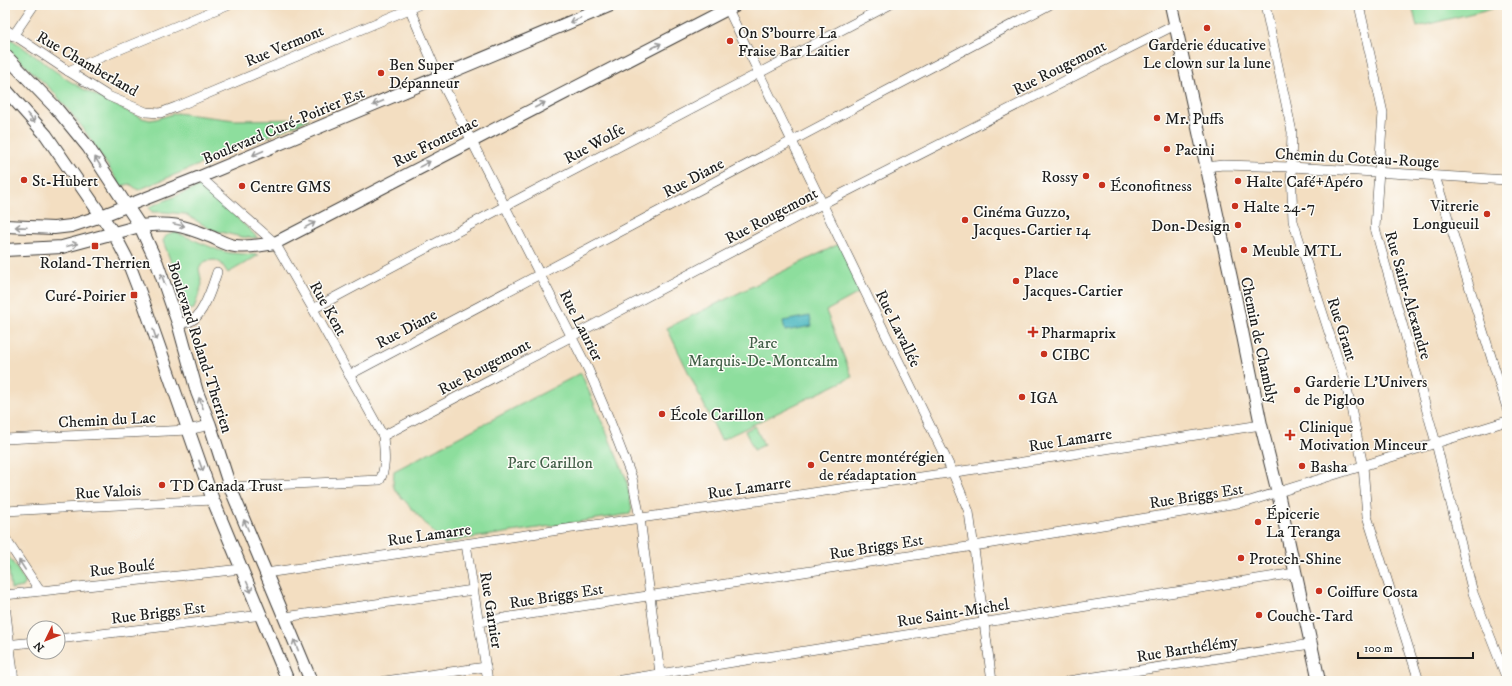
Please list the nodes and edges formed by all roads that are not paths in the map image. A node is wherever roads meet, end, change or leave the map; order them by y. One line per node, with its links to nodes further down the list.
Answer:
1 (34, 5): 14 (street)
2 (227, 5): 16 (street)
3 (419, 5): 11 (street, Rue Vermont)
4 (611, 5): 18 (main road, Boulevard Curé-Poirier Est, one-way to 18)
5 (889, 5): 17 (street, Rue Wolfe)
6 (1049, 5): 22 (street, Rue Diane)
7 (1171, 5): 12 (main road, Chemin de Chambly)
8 (1265, 5): 24 (street, Rue Grant)
9 (1359, 5): 25 (street, Rue Saint-Alexandre)
10 (729, 6): 17 (street, Rue Lavallée); 21 (main road, Rue Frontenac, one-way to 10)
11 (409, 7): 18 (street, Rue Laurier); 20 (street, Rue Vermont)
12 (1175, 25): 23 (main road, Chemin de Chambly); 29 (street, Rue Rougemont)
13 (5, 29): 14 (street, Rue Chamberland)
14 (13, 36): 16 (street, Rue Chamberland)
15 (5, 55): 30 (main road, Boulevard Roland-Therrien, one-way to 15)
16 (68, 71): 20 (street, Rue Chamberland)
17 (759, 74): 22 (street, Rue Lavallée); 31 (street, Rue Wolfe)
18 (439, 77): 21 (street, Rue Laurier); 27 (main road, Boulevard Curé-Poirier Est, one-way to 27)
19 (5, 89): 32 (main road, one-way to 32)
20 (160, 113)
21 (471, 140): 31 (street, Rue Laurier); 36 (main road, Rue Frontenac, one-way to 21)
22 (792, 142): 29 (street, Rue Lavallée); 39 (street, Rue Diane)
23 (1206, 167): 24 (street, Chemin du Coteau-Rouge); 47 (main road, Chemin de Chambly)
24 (1291, 167): 25 (street, Chemin du Coteau-Rouge); 52 (street, Rue Grant)
25 (1378, 172): 26 (street, Chemin du Coteau-Rouge); 51 (street, Rue Saint-Alexandre)
26 (1435, 176): 28 (street, Chemin du Coteau-Rouge); 44 (street)
27 (200, 177): 30 (main road, Boulevard Curé-Poirier Est); 36 (street, Rue Kent)
28 (1507, 180)
29 (822, 204): 42 (street, Rue Rougemont); 53 (street, Rue Lavallée)
30 (127, 206): 32 (main road, Boulevard Curé-Poirier Est); 34 (main road, Boulevard Roland-Therrien)
31 (504, 206): 39 (street, Rue Laurier); 40 (street, Rue Wolfe)
32 (101, 216): 33 (main road, Boulevard Curé-Poirier Est, one-way to 33); 35 (main road)
33 (5, 226)
34 (140, 226): 35 (main road); 36 (main road, Rue Frontenac, one-way to 36); 41 (main road, Boulevard Roland-Therrien, one-way to 34)
35 (114, 234): 37 (main road, one-way to 35); 48 (main road, one-way to 48)
36 (275, 243): 40 (street, Rue Kent)
37 (5, 250)
38 (217, 272): 41 (street)
39 (539, 275): 42 (street, Rue Laurier); 43 (street, Rue Diane)
40 (313, 309): 43 (street, Rue Kent)
41 (178, 323): 46 (main road, Boulevard Roland-Therrien, one-way to 41)
42 (571, 337): 49 (street, Rue Rougemont); 58 (street, Rue Laurier)
43 (350, 375): 49 (street, Rue Kent)
44 (1507, 408)
45 (1507, 420): 51 (street, Rue Briggs Est)
46 (210, 425): 48 (street, Chemin du Lac); 54 (main road, Boulevard Roland-Therrien)
47 (1261, 425): 53 (street, Rue Lamarre); 55 (main road, Chemin de Chambly)
48 (188, 430): 50 (street, Chemin du Lac); 56 (main road, one-way to 56)
49 (383, 436): 54 (street, Rue Kent)
50 (5, 439)
51 (1436, 443): 52 (street, Rue Briggs Est); 80 (street, Rue Saint-Alexandre)
52 (1363, 466): 55 (street, Rue Briggs Est); 90 (street, Rue Grant)
53 (952, 472): 58 (street, Rue Lamarre); 61 (street, Rue Lavallée)
54 (230, 487): 63 (main road, Boulevard Roland-Therrien, one-way to 54)
55 (1278, 493): 61 (street, Rue Briggs Est); 64 (main road, Chemin de Chambly)
56 (213, 500): 57 (street, Rue Valois); 62 (main road)
57 (5, 511)
58 (640, 518): 60 (street, Rue Lamarre); 68 (street, Rue Laurier)
59 (5, 538): 66 (street, one-way to 59)
60 (466, 544): 63 (street, Rue Lamarre); 65 (street, Rue Garnier)
61 (974, 546): 68 (street, Rue Briggs Est); 73 (street, Rue Lavallée)
62 (242, 569): 66 (street, Rue Boulé); 70 (main road, one-way to 70)
63 (266, 573): 71 (main road, Boulevard Roland-Therrien)
64 (1295, 573): 73 (street, Rue Saint-Michel); 76 (main road, Chemin de Chambly)
65 (473, 590): 71 (street); 72 (street, Rue Garnier)
66 (40, 591): 67 (street, Rue Boulé)
67 (5, 595)
68 (650, 596): 72 (street, Rue Briggs Est); 79 (street, Rue Laurier)
69 (5, 605): 77 (street)
70 (262, 615): 74 (street, Rue Briggs Est); 82 (main road)
71 (284, 617): 83 (main road, Boulevard Roland-Therrien, one-way to 71)
72 (478, 622): 78 (street, Rue Garnier)
73 (984, 622): 79 (street, Rue Saint-Michel); 87 (street, Rue Lavallée)
74 (66, 638)
75 (26, 643): 77 (street)
76 (1311, 644): 88 (street, Rue Barthélémy); 89 (main road, Chemin de Chambly)
77 (7, 645): 81 (street)
78 (486, 667): 84 (street); 85 (street, Rue Garnier)
79 (661, 677): 86 (street, Rue Saint-Michel)
80 (1507, 679)
81 (14, 681)
82 (288, 681)
83 (311, 681)
84 (385, 681)
85 (488, 681)
86 (615, 681)
87 (992, 681)
88 (1068, 681)
89 (1319, 681)
90 (1419, 681)

